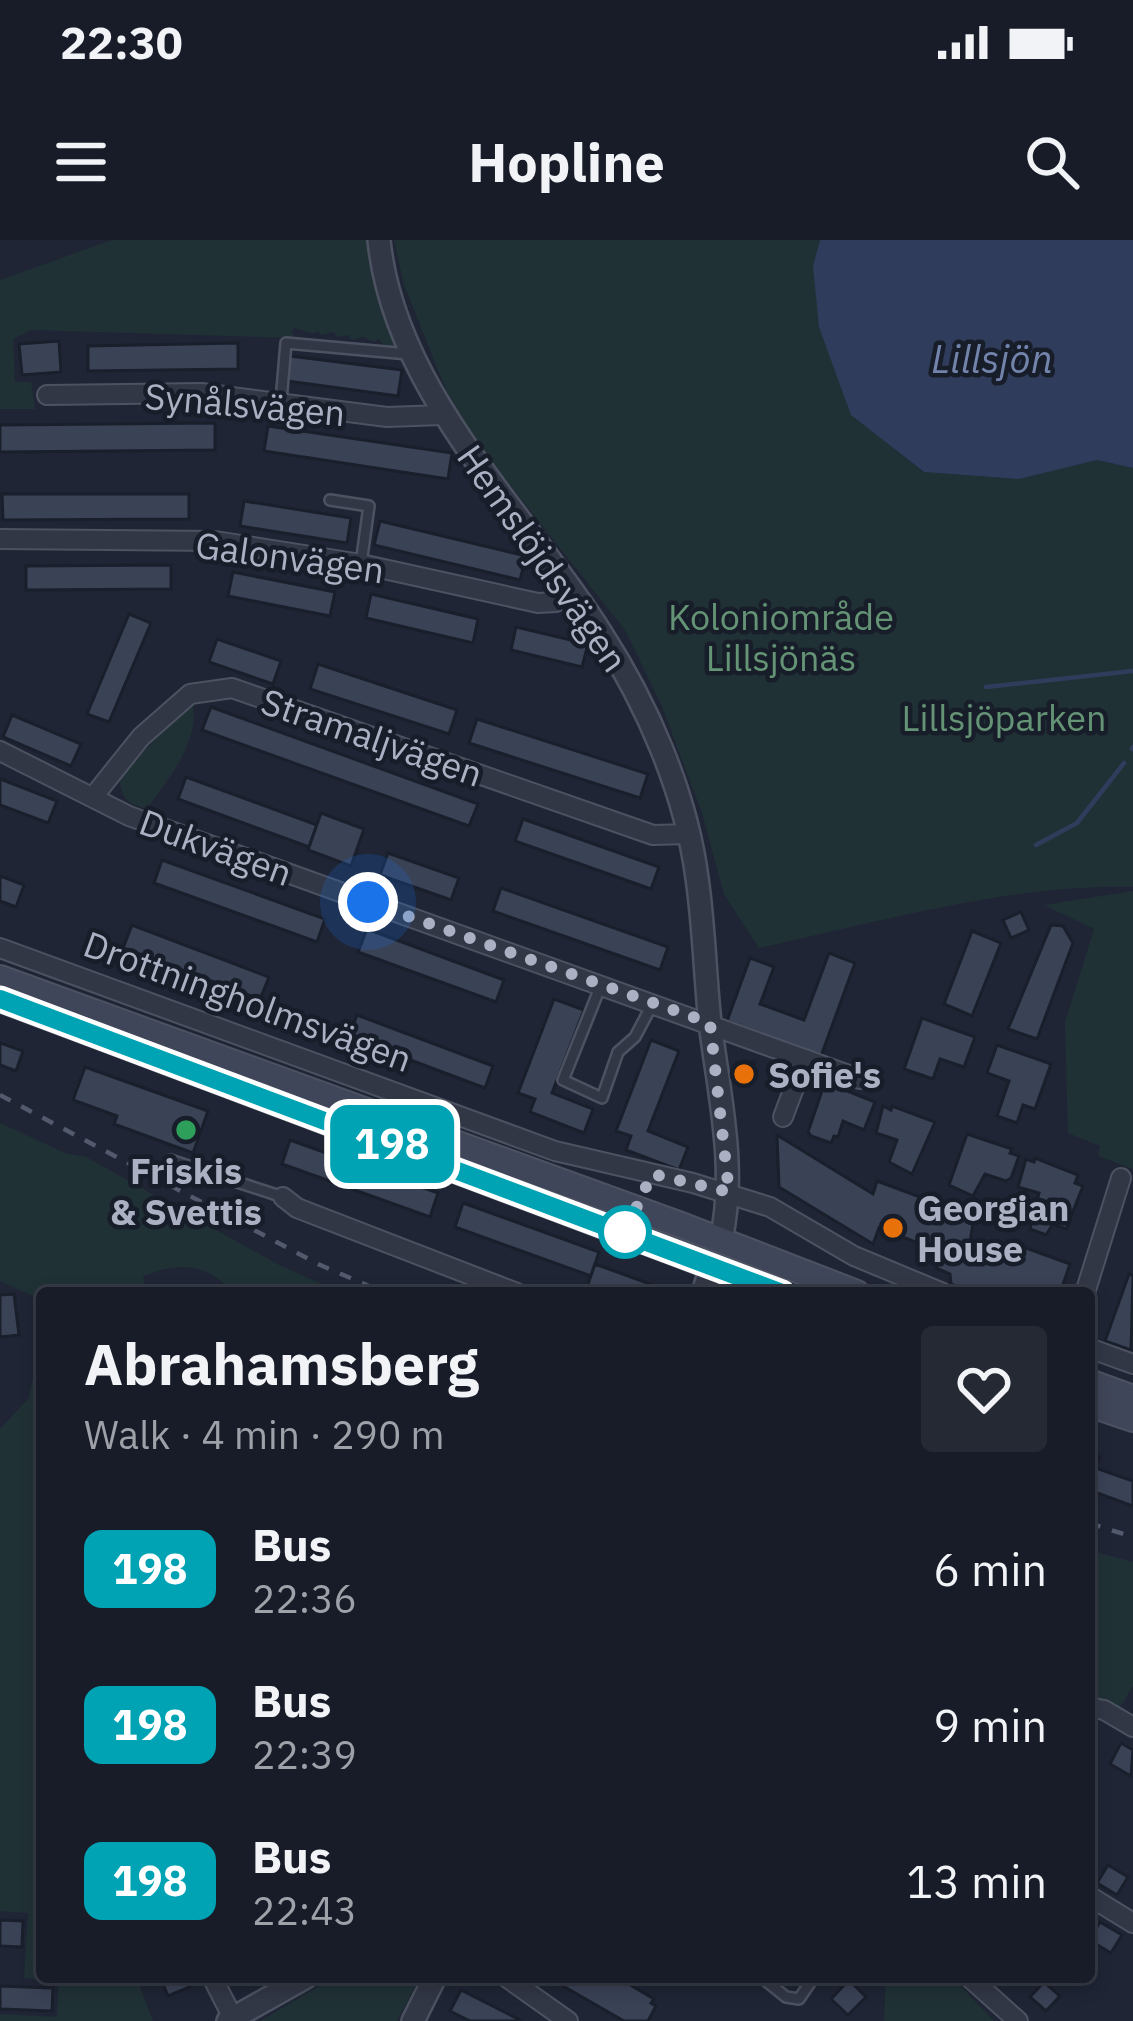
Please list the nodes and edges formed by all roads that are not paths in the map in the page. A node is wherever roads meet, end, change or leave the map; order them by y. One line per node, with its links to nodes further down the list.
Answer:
1 (380, 240): 2 (street, Hemslöjdsvägen)
2 (412, 352): 4 (lane); 5 (street, Hemslöjdsvägen)
3 (47, 395): 4 (street, Synålsvägen)
4 (281, 401): 5 (street, Synålsvägen)
5 (442, 415): 9 (street, Hemslöjdsvägen)
6 (330, 500): 8 (lane)
7 (0, 538): 8 (street, Galonvägen)
8 (361, 564): 9 (street, Galonvägen)
9 (573, 592): 12 (street, Hemslöjdsvägen)
10 (0, 751): 11 (street, Dukvägen)
11 (93, 796): 12 (street, Stramaljvägen); 15 (street, Dukvägen)
12 (688, 834): 18 (street, Hemslöjdsvägen)
13 (0, 948): 24 (street, Drottningholmsvägen)
14 (0, 978): 26 (main road, Drottningholmsvägen)
15 (601, 985): 17 (street, Dukvägen); 17 (lane)
16 (0, 999): 27 (main road)
17 (653, 1003): 18 (street, Dukvägen)
18 (710, 1023): 19 (street); 24 (street, Hemslöjdsvägen)
19 (805, 1059): 20 (street); 21 (street)
20 (860, 1079)
21 (783, 1118)
22 (170, 1160): 25 (lane)
23 (1120, 1178): 33 (street)
24 (729, 1192): 26 (street, Hemslöjdsvägen); 32 (street, Drottningholmsvägen)
25 (283, 1196): 28 (street)
26 (721, 1240): 27 (main road); 31 (main road, Drottningholmsvägen)
27 (711, 1267): 29 (street); 30 (main road)
28 (501, 1287)
29 (705, 1287)
30 (766, 1287)
31 (842, 1287)
32 (929, 1287)
33 (1087, 1287)
34 (1095, 1350): 35 (street)
35 (1133, 1364)
36 (1095, 1384): 37 (main road)
37 (1133, 1398)
38 (1095, 1406): 39 (main road)
39 (1133, 1419)
40 (1095, 1708): 41 (street)
41 (1133, 1727)
42 (1095, 1899): 43 (street)
43 (1133, 1923)
44 (215, 1983): 53 (street)
45 (296, 1983): 53 (street)
46 (432, 1983): 54 (street)
47 (514, 1983): 55 (street)
48 (768, 1983): 49 (lane)
49 (810, 1983)
50 (976, 1983): 52 (street)
51 (998, 1983): 52 (street)
52 (990, 1994): 56 (street)
53 (230, 2020)
54 (413, 2021)
55 (568, 2021)
56 (1018, 2021)

